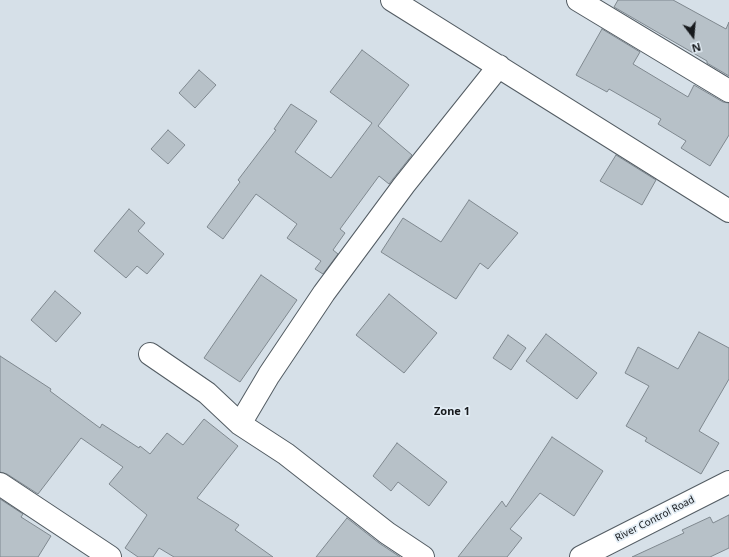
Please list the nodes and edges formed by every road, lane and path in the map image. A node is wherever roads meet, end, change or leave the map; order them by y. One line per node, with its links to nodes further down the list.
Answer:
1 (392, 0): 3 (street)
2 (578, 0): 4 (street)
3 (499, 66): 5 (street); 7 (street)
4 (729, 92)
5 (729, 211)
6 (150, 354): 7 (street)
7 (240, 424): 11 (street)
8 (729, 482): 12 (street, River Control Road)
9 (0, 484): 10 (street)
10 (110, 557)
11 (423, 557)
12 (581, 557)

